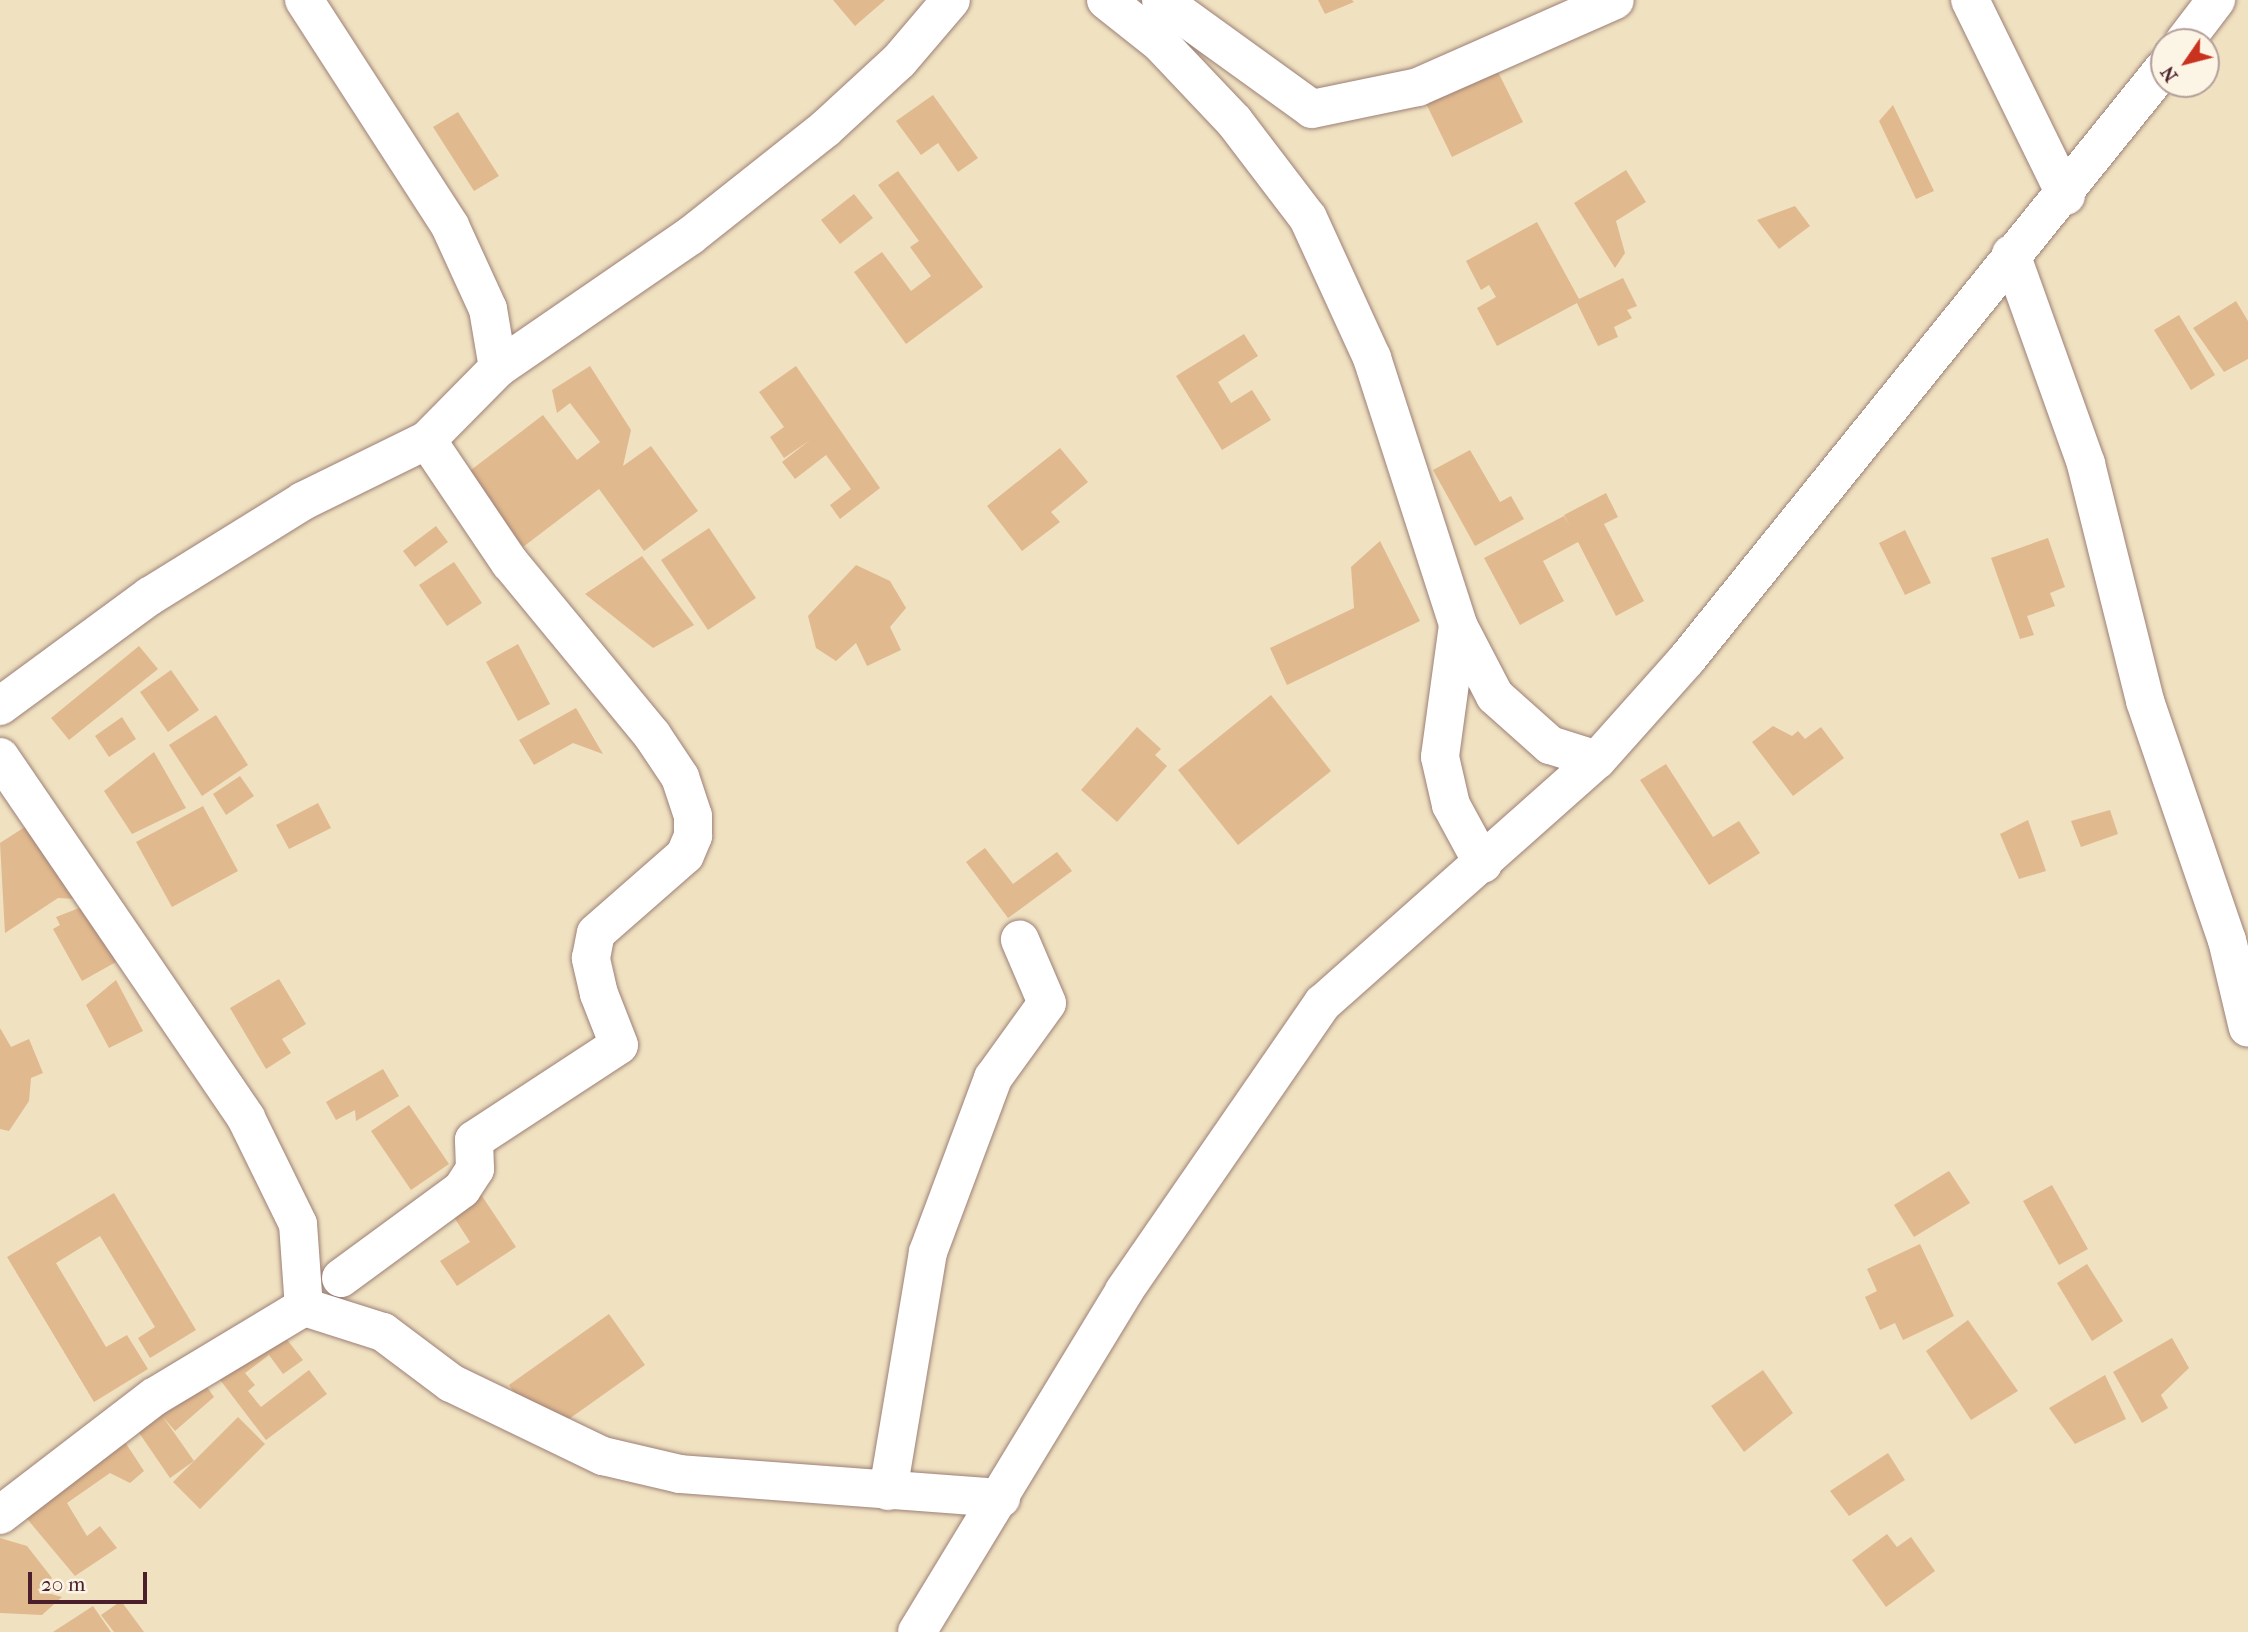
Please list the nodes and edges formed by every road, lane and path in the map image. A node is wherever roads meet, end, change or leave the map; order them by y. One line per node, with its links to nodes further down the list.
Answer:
1 (303, 0): 12 (street)
2 (951, 0): 12 (street)
3 (1106, 0): 14 (street)
4 (1160, 0): 5 (street)
5 (1615, 0)
6 (1970, 0): 10 (street)
7 (2216, 0): 8 (street)
8 (2195, 28)
9 (2150, 86): 10 (street)
10 (2066, 196): 11 (street)
11 (2011, 254): 17 (street); 20 (street)
12 (498, 368): 13 (street)
13 (427, 440): 15 (street); 22 (street)
14 (1458, 625): 17 (street); 18 (street)
15 (0, 706)
16 (0, 757): 21 (street)
17 (1597, 760): 18 (street)
18 (1483, 864): 26 (street)
19 (1020, 940): 25 (street)
20 (2248, 1028)
21 (298, 1224): 22 (street); 23 (street)
22 (341, 1278): 24 (street)
23 (304, 1307): 24 (street); 27 (street)
24 (383, 1332): 25 (street)
25 (888, 1491): 26 (street)
26 (1001, 1498): 28 (street)
27 (0, 1515)
28 (917, 1632)

